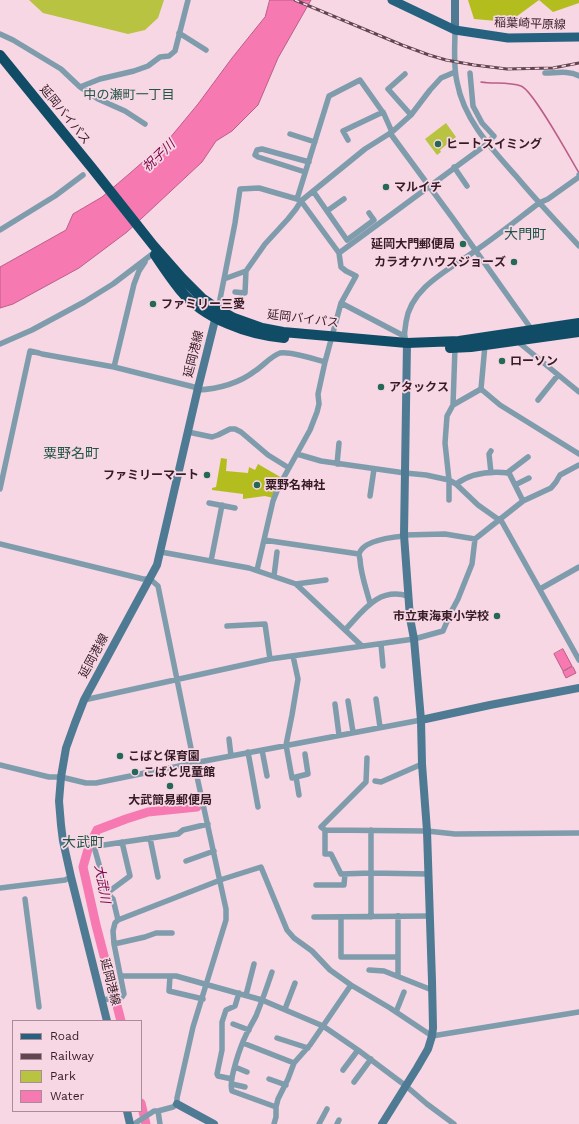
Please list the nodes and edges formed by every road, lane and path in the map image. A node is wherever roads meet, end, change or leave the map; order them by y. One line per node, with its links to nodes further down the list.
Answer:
1 (188, 0): 5 (street)
2 (392, 0): 4 (main road, 稲葉崎平原線)
3 (455, 0): 4 (street)
4 (455, 30): 7 (main road, 稲葉崎平原線); 11 (street)
5 (179, 33): 8 (street); 16 (street)
6 (0, 34): 16 (street)
7 (579, 37)
8 (206, 50)
9 (0, 56): 27 (highway, 延岡バイパス)
10 (0, 64): 27 (highway, 延岡バイパス)
11 (455, 72): 18 (street); 24 (street)
12 (470, 73): 24 (street)
13 (545, 73): 15 (street)
14 (405, 74): 18 (street)
15 (579, 76)
16 (80, 87): 19 (street)
17 (383, 112): 20 (street); 22 (street); 23 (street)
18 (411, 115): 20 (street)
19 (145, 124)
20 (391, 132): 30 (street); 32 (street)
21 (290, 134): 23 (street)
22 (348, 140)
23 (315, 142): 25 (street)
24 (487, 144): 26 (street); 35 (street)
25 (308, 162): 28 (street); 28 (street)
26 (454, 167): 30 (street); 31 (street)
27 (88, 172): 38 (street); 41 (highway, 延岡バイパス)
28 (305, 172): 34 (street)
29 (579, 176): 35 (street)
30 (429, 186): 40 (street); 42 (street)
31 (467, 186)
32 (313, 191): 34 (street); 36 (street)
33 (344, 199): 36 (street)
34 (299, 200): 42 (street); 43 (street); 44 (street)
35 (539, 203): 39 (street); 40 (street)
36 (327, 211): 37 (street)
37 (368, 213)
38 (0, 230)
39 (579, 246)
40 (476, 250): 49 (street); 53 (street)
41 (152, 251): 47 (highway, 延岡バイパス); 54 (street); 58 (street)
42 (339, 252): 46 (street)
43 (246, 272): 44 (street); 45 (street)
44 (224, 279): 47 (street)
45 (235, 292)
46 (341, 303): 51 (street); 53 (street)
47 (217, 313): 51 (highway, 延岡バイパス); 60 (street, 延岡港線)
48 (579, 323): 49 (highway, 延岡バイパス)
49 (532, 330): 53 (highway, 延岡バイパス)
50 (579, 332): 52 (highway, 延岡バイパス)
51 (332, 339): 53 (highway, 延岡バイパス); 57 (street)
52 (517, 341): 55 (highway, 延岡バイパス); 59 (street)
53 (406, 342): 56 (highway, 延岡バイパス); 77 (street)
54 (0, 344)
55 (485, 345): 56 (highway, 延岡バイパス); 61 (street)
56 (455, 348): 64 (street)
57 (325, 362): 60 (street); 68 (street)
58 (114, 366): 60 (street); 82 (street)
59 (558, 375): 62 (street); 63 (street)
60 (198, 389): 65 (street, 延岡港線)
61 (481, 389): 64 (street); 69 (street)
62 (579, 392)
63 (538, 400)
64 (452, 404): 79 (street)
65 (188, 432): 73 (street); 94 (street, 延岡港線)
66 (339, 443): 71 (street)
67 (491, 451): 75 (street)
68 (297, 454): 71 (street); 73 (street)
69 (579, 454)
70 (528, 457): 76 (street)
71 (337, 464): 74 (street)
72 (579, 465): 85 (street)
73 (289, 468): 92 (street)
74 (374, 469): 77 (street); 83 (street)
75 (491, 473): 76 (street); 80 (street)
76 (507, 473): 81 (street)
77 (405, 474): 79 (street); 90 (street)
78 (529, 478): 81 (street)
79 (449, 480): 80 (street); 84 (street)
80 (456, 484): 89 (street)
81 (515, 485): 85 (street)
82 (0, 489)
83 (370, 496)
84 (448, 500)
85 (523, 501): 89 (street)
86 (209, 502): 87 (street)
87 (222, 505): 88 (street); 97 (street)
88 (235, 508)
89 (499, 520): 91 (street); 104 (street)
90 (404, 536): 91 (street); 96 (street); 105 (street)
91 (475, 538): 109 (street)
92 (264, 540): 96 (street); 99 (street)
93 (0, 544): 101 (street)
94 (161, 552): 97 (street); 101 (street, 延岡港線)
95 (277, 552): 100 (street)
96 (359, 554): 106 (street)
97 (211, 561): 99 (street)
98 (579, 567): 104 (street)
99 (257, 570): 100 (street)
100 (274, 576): 103 (street)
101 (150, 579): 116 (street); 119 (street, 延岡港線)
102 (326, 580): 103 (street)
103 (296, 584): 108 (street)
104 (540, 589): 114 (street)
105 (408, 596): 106 (street); 109 (street)
106 (370, 603): 108 (street)
107 (227, 626): 113 (street)
108 (345, 630): 111 (street)
109 (414, 639): 110 (street); 122 (street)
110 (381, 644): 111 (street); 115 (street)
111 (362, 646): 112 (street)
112 (293, 656): 113 (street); 127 (street)
113 (270, 660): 116 (street)
114 (579, 660)
115 (383, 666)
116 (177, 680): 119 (street); 133 (street)
117 (579, 688): 122 (street)
118 (376, 699): 123 (street)
119 (84, 700): 137 (street, 延岡港線)
120 (348, 701): 124 (street)
121 (335, 704): 125 (street)
122 (421, 720): 123 (street); 134 (street)
123 (380, 727): 124 (street)
124 (353, 732): 125 (street)
125 (338, 735): 127 (street)
126 (229, 740): 131 (street)
127 (286, 745): 128 (street); 138 (street)
128 (262, 750): 129 (street); 136 (street)
129 (248, 752): 131 (street); 141 (street)
130 (305, 754): 138 (street)
131 (231, 756): 133 (street)
132 (367, 758): 143 (street)
133 (194, 763): 137 (street); 142 (street)
134 (422, 764): 139 (street); 145 (street)
135 (0, 765): 137 (street)
136 (267, 776)
137 (61, 777): 154 (street, 延岡港線)
138 (296, 777): 140 (street)
139 (376, 782)
140 (299, 795)
141 (258, 807)
142 (208, 824): 147 (street); 149 (street)
143 (325, 830): 144 (street); 152 (street)
144 (371, 830): 145 (street); 151 (street)
145 (427, 830): 146 (street); 153 (street)
146 (579, 833)
147 (150, 838): 148 (street); 155 (street)
148 (122, 842): 159 (street); 159 (street)
149 (214, 851): 150 (street); 156 (street)
150 (186, 861)
151 (371, 872): 152 (street); 153 (street); 165 (street)
152 (345, 874): 157 (street)
153 (429, 874): 162 (street)
154 (71, 877): 158 (street); 184 (street, 延岡港線)
155 (158, 877)
156 (220, 880): 166 (street); 177 (street); 178 (street)
157 (316, 885)
158 (0, 888)
159 (107, 893): 166 (street)
160 (26, 899): 186 (street)
161 (398, 916): 162 (street); 165 (street); 169 (street)
162 (430, 916): 179 (street)
163 (314, 917): 164 (street)
164 (341, 917): 165 (street); 169 (street)
165 (371, 917)
166 (118, 920): 168 (street)
167 (172, 933): 168 (street)
168 (114, 944): 173 (street)
169 (398, 957): 175 (street)
170 (254, 964): 182 (street)
171 (369, 970): 175 (street)
172 (272, 972): 185 (street)
173 (121, 976): 174 (street); 184 (street)
174 (170, 976): 177 (street); 183 (street)
175 (398, 976): 179 (street)
176 (295, 982): 187 (street)
177 (207, 984): 181 (street); 183 (street)
178 (351, 985): 188 (street); 192 (street)
179 (432, 990): 194 (street)
180 (404, 992): 188 (street)
181 (239, 993): 182 (street); 205 (street)
182 (246, 995): 185 (street)
183 (202, 999): 210 (street)
184 (102, 1000): 190 (street, 延岡港線)
185 (262, 1000): 187 (street); 193 (street)
186 (39, 1007)
187 (285, 1009): 192 (street)
188 (396, 1012): 194 (street)
189 (579, 1012): 194 (street)
190 (107, 1020)
191 (233, 1024): 193 (street)
192 (323, 1026): 197 (street); 198 (street)
193 (249, 1030): 196 (street)
194 (432, 1036): 208 (street)
195 (277, 1038): 197 (street)
196 (243, 1044): 200 (street); 201 (street)
197 (308, 1048): 200 (street)
198 (358, 1050): 199 (street); 202 (street)
199 (371, 1059): 206 (street); 208 (street)
200 (294, 1063): 207 (street)
201 (235, 1067): 203 (street); 205 (street)
202 (343, 1070)
203 (246, 1072)
204 (269, 1079): 207 (street)
205 (232, 1082): 209 (street); 211 (street)
206 (354, 1082)
207 (286, 1085): 211 (street)
208 (406, 1086): 221 (street); 222 (street)
209 (245, 1087)
210 (177, 1104): 213 (street); 218 (street)
211 (276, 1107): 219 (street)
212 (326, 1109): 220 (street)
213 (156, 1111): 216 (street); 217 (street)
214 (128, 1112): 215 (street)
215 (130, 1124)
216 (134, 1124)
217 (160, 1124)
218 (214, 1124)
219 (274, 1124)
220 (319, 1124)
221 (382, 1124)
222 (454, 1124)

